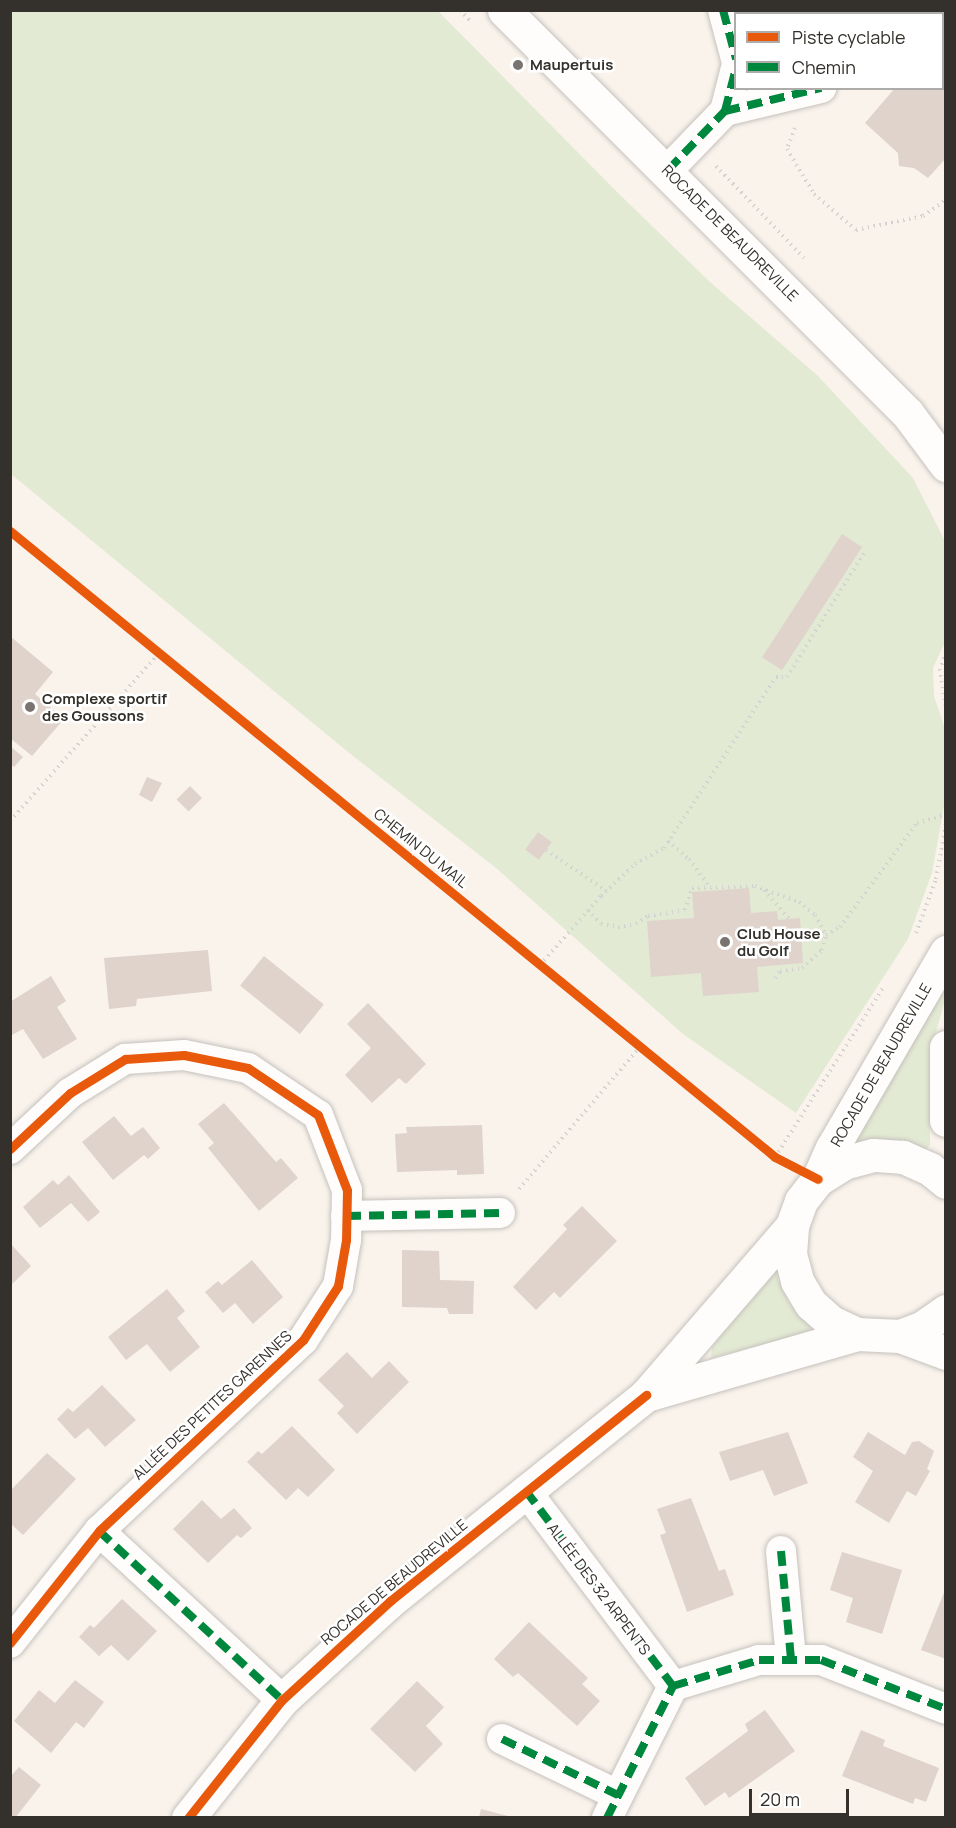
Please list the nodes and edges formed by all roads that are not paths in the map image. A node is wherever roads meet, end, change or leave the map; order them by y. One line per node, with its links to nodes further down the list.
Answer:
1 (504, 10): 7 (street, ROCADE DE BEAUDREVILLE)
2 (723, 10): 3 (street)
3 (734, 55)
4 (734, 72): 6 (street)
5 (814, 91): 6 (street)
6 (725, 111): 7 (street)
7 (668, 170): 8 (street, ROCADE DE BEAUDREVILLE)
8 (945, 465)
9 (945, 952): 13 (street, ROCADE DE BEAUDREVILLE)
10 (945, 1047): 11 (street)
11 (945, 1120)
12 (10, 1149): 16 (street, ALLÉE DES PETITES GARENNES)
13 (818, 1179): 14 (street); 17 (street)
14 (945, 1182)
15 (500, 1213): 16 (street)
16 (346, 1216): 24 (street, ALLÉE DES PETITES GARENNES)
17 (792, 1227): 19 (street); 22 (street, ROCADE DE BEAUDREVILLE)
18 (945, 1311): 20 (street)
19 (857, 1334): 20 (street); 22 (street, ROCADE DE BEAUDREVILLE)
20 (900, 1336): 21 (street)
21 (945, 1353)
22 (646, 1395): 23 (street, ROCADE DE BEAUDREVILLE)
23 (526, 1491): 28 (street, ALLÉE DES 32 ARPENTS); 29 (street, ROCADE DE BEAUDREVILLE)
24 (99, 1531): 26 (street, ALLÉE DES PETITES GARENNES); 29 (street)
25 (781, 1551): 27 (street)
26 (10, 1643)
27 (791, 1659): 28 (street); 30 (street)
28 (673, 1686): 32 (street)
29 (282, 1700): 33 (street, ROCADE DE BEAUDREVILLE)
30 (945, 1709)
31 (502, 1739): 32 (street)
32 (612, 1806)
33 (188, 1818)

